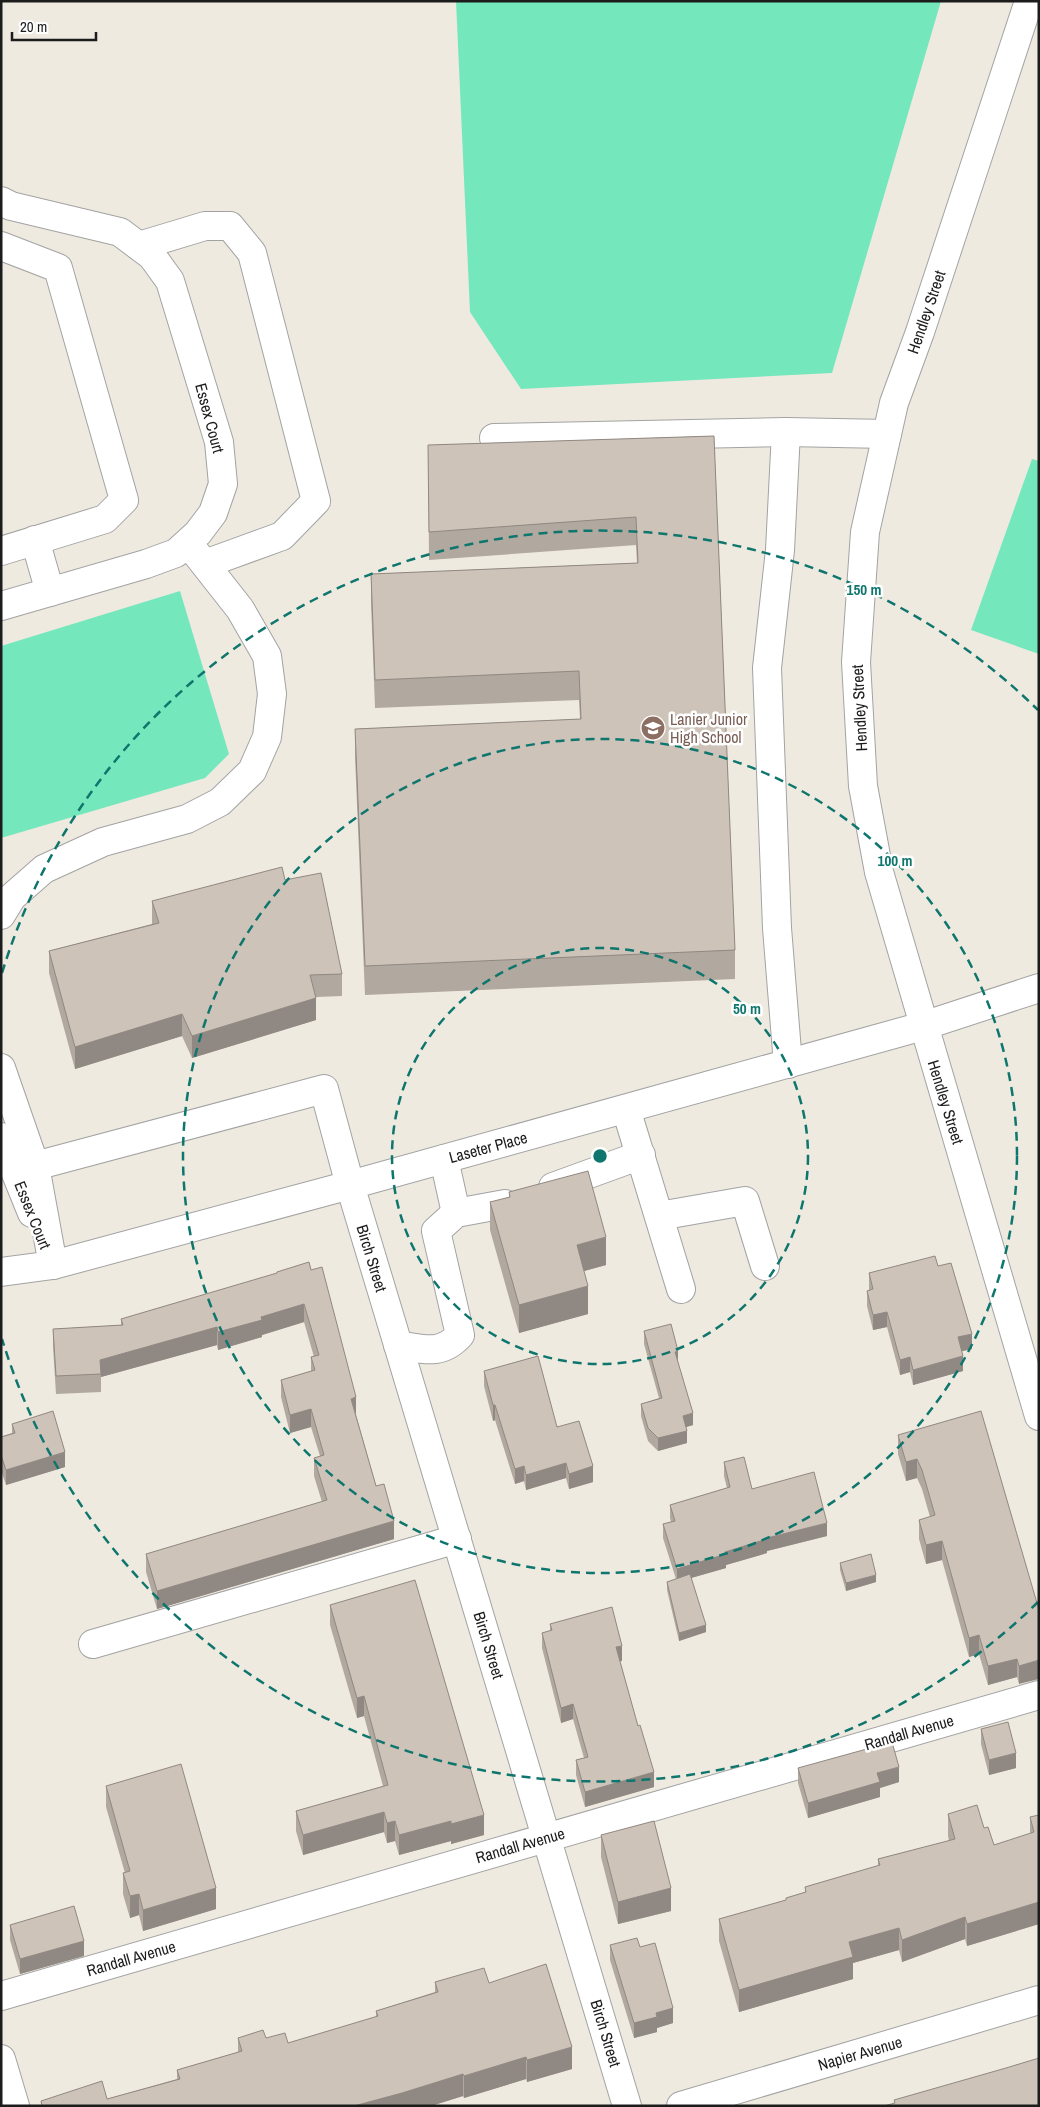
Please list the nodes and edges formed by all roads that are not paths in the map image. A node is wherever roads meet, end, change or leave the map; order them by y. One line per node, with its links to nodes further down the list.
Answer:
1 (1029, 1): 6 (street, Hendley Street)
2 (1, 201): 4 (street, Essex Court)
3 (1, 246): 8 (street)
4 (139, 246): 9 (street, Essex Court); 11 (street)
5 (786, 432): 6 (street); 7 (street); 17 (street)
6 (887, 434): 16 (street, Hendley Street)
7 (494, 438)
8 (35, 540): 10 (street); 12 (street)
9 (188, 543): 11 (street); 12 (street, Essex Court)
10 (1, 551)
11 (205, 564): 14 (street)
12 (50, 592): 13 (street, Essex Court)
13 (1, 606)
14 (1, 915)
15 (1039, 988): 16 (street, Laseter Place)
16 (923, 1026): 17 (street, Laseter Place); 32 (street, Hendley Street)
17 (788, 1064): 19 (street, Laseter Place)
18 (1, 1068): 23 (street)
19 (626, 1109): 21 (street); 22 (street, Laseter Place)
20 (1, 1137): 27 (street, Essex Court)
21 (641, 1155): 25 (street); 26 (street)
22 (444, 1159): 24 (street, Laseter Place); 25 (street)
23 (35, 1166): 24 (street, Birch Street); 27 (street)
24 (350, 1185): 27 (street, Laseter Place); 31 (street, Birch Street)
25 (456, 1213): 31 (street)
26 (659, 1216): 28 (street); 30 (street)
27 (53, 1265): 29 (street, Laseter Place)
28 (765, 1266)
29 (1, 1272)
30 (681, 1289)
31 (398, 1345): 33 (street, Birch Street)
32 (1039, 1416)
33 (457, 1539): 34 (street); 36 (street, Birch Street)
34 (93, 1644)
35 (1039, 1695): 36 (street, Randall Avenue)
36 (546, 1837): 37 (street, Randall Avenue); 41 (street, Birch Street)
37 (1, 1996)
38 (1039, 2000): 42 (street, Napier Avenue)
39 (1, 2059): 40 (street)
40 (15, 2106)
41 (627, 2106)
42 (681, 2106)

